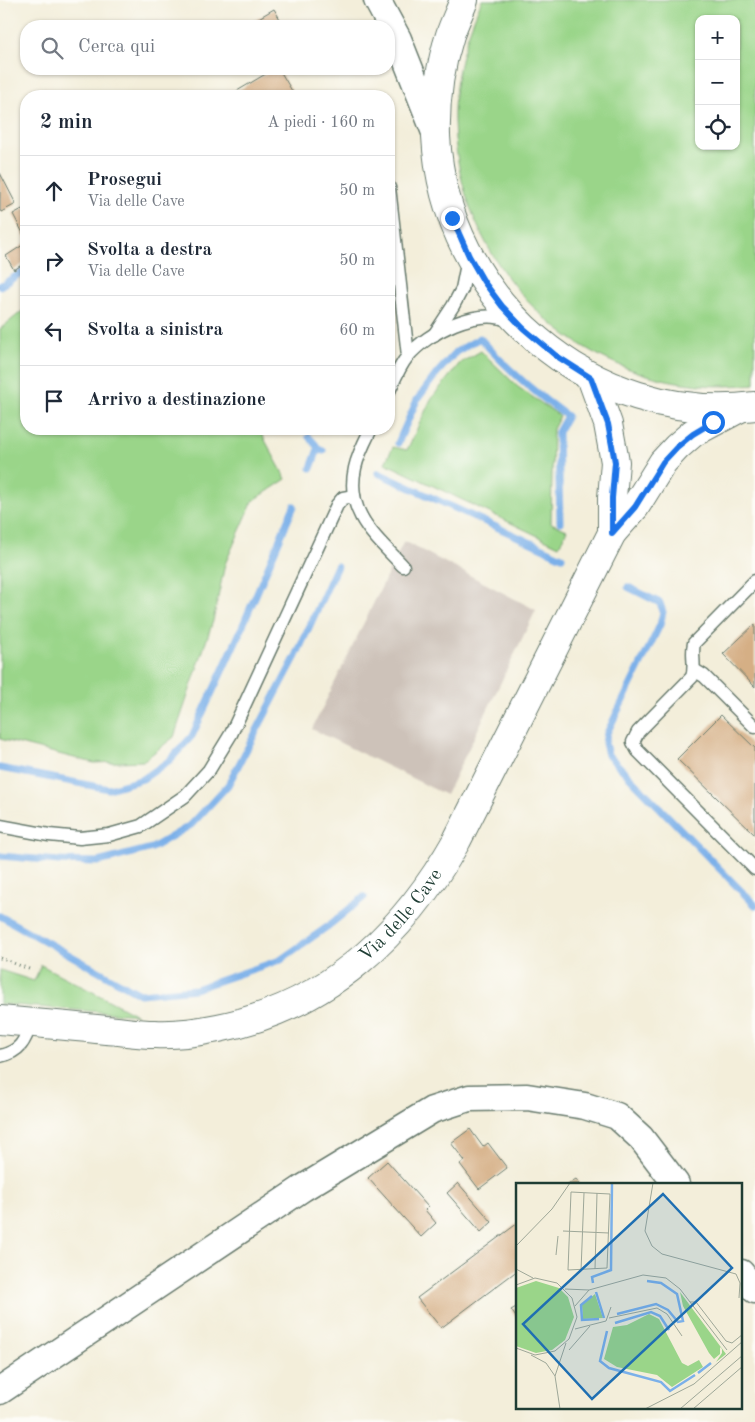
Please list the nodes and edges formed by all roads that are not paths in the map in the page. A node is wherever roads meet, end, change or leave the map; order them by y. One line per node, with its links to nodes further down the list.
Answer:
1 (377, 0): 3 (street)
2 (464, 0): 5 (main road)
3 (388, 20)
4 (395, 33): 5 (street)
5 (436, 135): 7 (main road)
6 (395, 240): 10 (lane)
7 (469, 256): 8 (main road); 9 (lane)
8 (523, 328): 9 (lane); 11 (main road)
9 (433, 336): 10 (lane)
10 (408, 356): 12 (lane)
11 (591, 378): 13 (main road); 16 (main road, Via delle Cave)
12 (395, 379)
13 (748, 407): 16 (main road, Via delle Cave)
14 (368, 435): 15 (lane)
15 (354, 496): 17 (lane); 21 (lane)
16 (612, 533): 24 (main road, Via delle Cave)
17 (403, 566)
18 (754, 584): 19 (lane)
19 (694, 670): 20 (lane); 22 (lane)
20 (755, 727)
21 (0, 826)
22 (755, 869)
23 (0, 1020): 24 (main road, Via delle Cave)
24 (31, 1023): 25 (lane)
25 (0, 1056)
26 (675, 1183): 29 (street)
27 (742, 1274): 28 (street)
28 (755, 1290)
29 (0, 1391)

